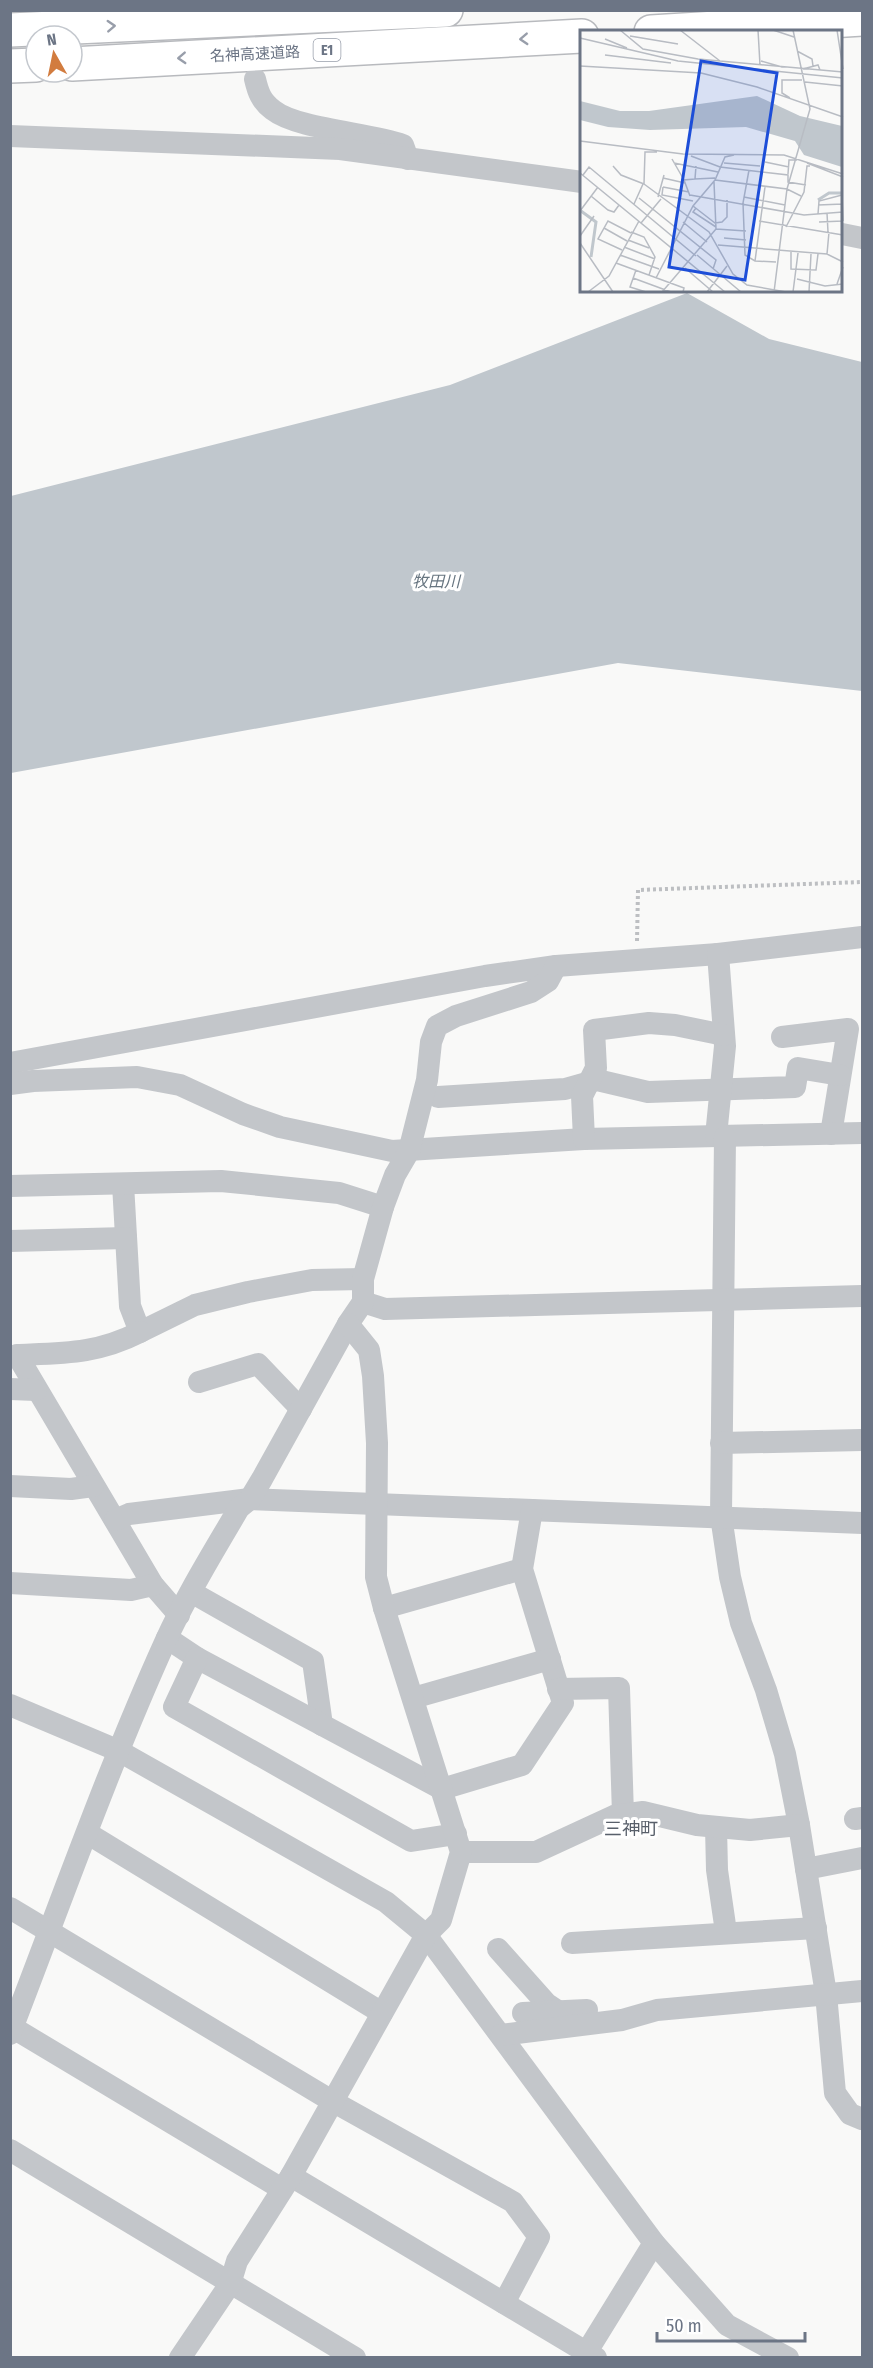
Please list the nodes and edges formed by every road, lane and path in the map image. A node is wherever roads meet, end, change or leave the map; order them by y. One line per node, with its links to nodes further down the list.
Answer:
1 (446, 10): 3 (highway, one-way to 1)
2 (862, 19): 4 (highway)
3 (10, 30)
4 (683, 30)
5 (580, 36): 6 (highway, 名神高速道路 / E1, one-way to 6)
6 (84, 63)
7 (255, 79): 9 (street)
8 (10, 136): 9 (street)
9 (408, 159): 10 (street)
10 (580, 182)
11 (843, 234): 12 (street)
12 (862, 238)
13 (862, 882): 16 (path)
14 (862, 936): 15 (street)
15 (718, 954): 16 (street); 19 (street)
16 (634, 960): 17 (street)
17 (556, 966): 21 (street); 31 (street)
18 (855, 1028): 20 (street); 22 (street)
19 (724, 1035): 23 (street); 25 (street)
20 (783, 1037)
21 (10, 1063)
22 (840, 1075): 25 (street); 28 (street)
23 (587, 1083): 25 (street); 26 (street); 30 (street)
24 (10, 1084): 31 (street)
25 (720, 1091): 29 (street)
26 (438, 1097)
27 (862, 1132): 28 (street)
28 (831, 1134): 29 (street)
29 (720, 1137): 30 (street); 39 (street)
30 (584, 1139): 31 (street)
31 (409, 1151): 34 (street)
32 (123, 1184): 33 (street); 34 (street); 35 (street)
33 (10, 1186)
34 (383, 1207): 37 (street)
35 (126, 1238): 36 (street); 42 (street)
36 (10, 1241)
37 (363, 1279): 40 (street); 42 (street)
38 (862, 1296): 39 (street)
39 (722, 1298): 40 (street); 49 (street)
40 (363, 1302): 41 (street)
41 (348, 1324): 47 (street); 53 (street)
42 (140, 1332): 43 (street)
43 (14, 1350): 46 (street)
44 (199, 1382): 47 (street)
45 (10, 1389): 46 (street)
46 (36, 1390): 50 (street)
47 (301, 1410): 52 (street)
48 (862, 1440): 49 (street)
49 (721, 1443): 55 (street)
50 (93, 1485): 51 (street); 56 (street)
51 (10, 1486)
52 (250, 1499): 53 (street); 56 (street); 61 (street)
53 (377, 1504): 54 (street); 62 (street)
54 (532, 1510): 55 (street); 58 (street)
55 (721, 1516): 57 (street); 74 (street)
56 (115, 1520): 60 (street)
57 (862, 1524)
58 (522, 1569): 62 (street); 66 (street)
59 (10, 1583): 60 (street)
60 (153, 1585): 63 (street)
61 (191, 1592): 63 (street); 70 (street)
62 (384, 1608): 68 (street)
63 (179, 1615): 64 (street)
64 (167, 1638): 65 (street); 71 (street)
65 (197, 1658): 70 (street); 77 (street)
66 (550, 1659): 67 (street); 68 (street)
67 (558, 1689): 72 (street); 73 (street)
68 (413, 1698): 72 (street)
69 (10, 1705): 71 (street)
70 (322, 1725): 72 (street)
71 (119, 1751): 76 (street); 84 (street)
72 (442, 1789): 77 (street)
73 (623, 1815): 75 (street); 77 (street)
74 (799, 1825): 75 (street); 79 (street)
75 (716, 1827): 83 (street)
76 (87, 1833): 82 (street); 90 (street)
77 (458, 1843): 84 (street)
78 (862, 1858): 79 (street)
79 (806, 1869): 81 (street)
80 (10, 1908): 82 (street)
81 (816, 1928): 83 (street); 88 (street)
82 (49, 1930): 93 (street); 95 (street)
83 (726, 1932): 85 (street)
84 (426, 1935): 90 (street); 94 (street)
85 (572, 1943)
86 (498, 1949): 89 (street)
87 (862, 1991): 88 (street)
88 (826, 1994): 92 (street); 96 (street)
89 (559, 2012): 91 (street); 92 (street)
90 (382, 2013): 95 (street)
91 (523, 2013)
92 (637, 2015): 94 (street)
93 (11, 2029): 98 (street)
94 (501, 2035): 99 (street)
95 (332, 2101): 98 (street); 101 (street)
96 (862, 2119)
97 (10, 2150): 100 (street)
98 (287, 2183): 100 (street); 101 (street)
99 (654, 2243): 103 (street); 105 (street)
100 (230, 2284): 102 (street); 104 (street)
101 (504, 2303): 103 (street)
102 (189, 2354)
103 (588, 2356)
104 (355, 2358)
105 (788, 2358)

